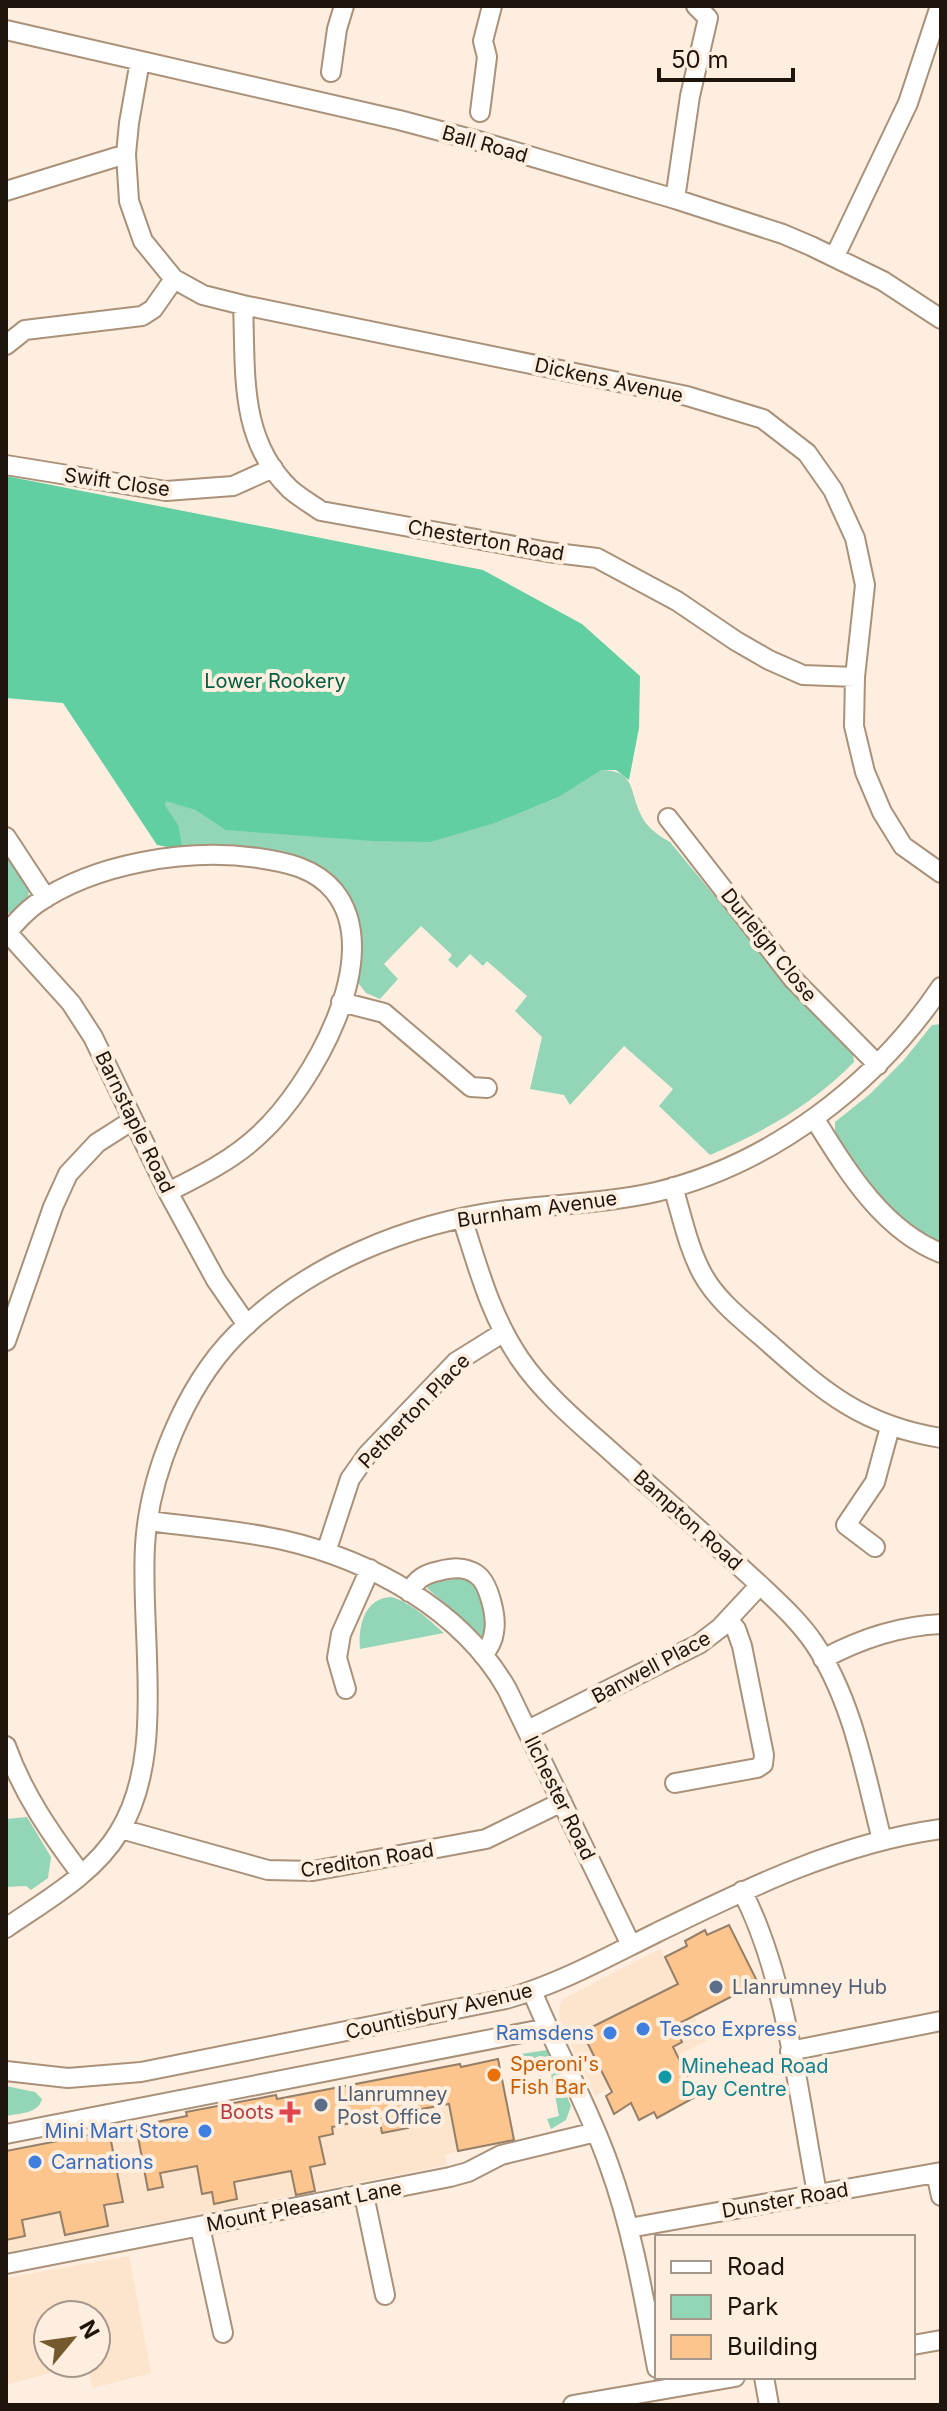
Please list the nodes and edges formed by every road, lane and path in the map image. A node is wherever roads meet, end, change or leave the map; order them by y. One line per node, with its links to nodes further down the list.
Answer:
1 (344, 6): 7 (street)
2 (492, 6): 8 (street)
3 (940, 6): 12 (street)
4 (707, 10): 11 (street)
5 (6, 30): 6 (street, Ball Road)
6 (140, 61): 9 (street, Dickens Avenue); 11 (street, Ball Road)
7 (331, 72)
8 (480, 112)
9 (126, 154): 10 (street); 13 (street, Dickens Avenue)
10 (6, 191)
11 (675, 199): 12 (street, Ball Road)
12 (835, 256): 15 (street, Ball Road)
13 (174, 279): 14 (street, Dickens Avenue); 16 (street)
14 (243, 305): 18 (street, Chesterton Road); 19 (street, Dickens Avenue)
15 (941, 319)
16 (6, 345)
17 (6, 465): 18 (street, Swift Close)
18 (273, 468): 19 (street, Chesterton Road)
19 (855, 677): 22 (street, Dickens Avenue)
20 (668, 818): 28 (street, Durleigh Close)
21 (6, 837): 23 (street)
22 (941, 873)
23 (46, 898): 24 (street); 26 (street)
24 (6, 932): 31 (street, Barnstaple Road)
25 (941, 987): 27 (street, Burnham Avenue)
26 (341, 1002): 29 (street); 33 (street)
27 (935, 1008): 28 (street, Burnham Avenue)
28 (878, 1065): 30 (street, Burnham Avenue)
29 (487, 1088)
30 (814, 1118): 32 (street, Burnham Avenue); 35 (street)
31 (133, 1120): 33 (street, Barnstaple Road); 38 (street)
32 (673, 1187): 34 (street, Burnham Avenue); 39 (street)
33 (168, 1192): 36 (street, Barnstaple Road)
34 (462, 1218): 36 (street, Burnham Avenue); 37 (street, Bampton Road)
35 (941, 1253)
36 (247, 1325): 41 (street, Burnham Avenue)
37 (504, 1332): 43 (street, Petherton Place); 45 (street, Bampton Road)
38 (6, 1341)
39 (890, 1427): 40 (street); 42 (street)
40 (941, 1438)
41 (149, 1521): 43 (street, Ilchester Road); 56 (street, Burnham Avenue)
42 (875, 1547)
43 (326, 1552): 44 (street, Ilchester Road)
44 (370, 1569): 46 (street, Ilchester Road); 51 (street)
45 (760, 1585): 47 (street, Banwell Place); 50 (street, Bampton Road)
46 (409, 1592): 49 (street, Ilchester Road); 49 (street)
47 (728, 1620): 52 (street, Banwell Place); 54 (street)
48 (941, 1624): 50 (street)
49 (483, 1655): 52 (street, Ilchester Road)
50 (823, 1659): 58 (street, Bampton Road)
51 (346, 1689)
52 (528, 1730): 55 (street, Ilchester Road)
53 (6, 1746): 59 (street)
54 (675, 1783)
55 (562, 1802): 56 (street, Crediton Road); 62 (street, Ilchester Road)
56 (121, 1829): 59 (street, Burnham Avenue)
57 (941, 1829): 58 (street, Countisbury Avenue)
58 (882, 1840): 60 (street, Countisbury Avenue)
59 (81, 1874): 61 (street, Burnham Avenue)
60 (742, 1891): 62 (street, Countisbury Avenue); 66 (street)
61 (6, 1928)
62 (631, 1945): 63 (street, Countisbury Avenue)
63 (532, 1991): 65 (street); 67 (street, Countisbury Avenue)
64 (941, 2021): 66 (street)
65 (548, 2028): 68 (street); 69 (street, Countisbury Avenue)
66 (790, 2051): 71 (street)
67 (6, 2071)
68 (596, 2132): 72 (street, Mount Pleasant Lane); 75 (street)
69 (6, 2134)
70 (939, 2173): 71 (street, Dunster Road); 73 (street)
71 (817, 2193): 75 (street, Dunster Road)
72 (364, 2195): 74 (street, Mount Pleasant Lane); 77 (street)
73 (941, 2196)
74 (200, 2227): 76 (street, Mount Pleasant Lane); 78 (street)
75 (629, 2228): 81 (street)
76 (6, 2264)
77 (385, 2295)
78 (223, 2333)
79 (941, 2340): 80 (street)
80 (915, 2345)
81 (655, 2358)
82 (710, 2379): 84 (street)
83 (764, 2379): 86 (street)
84 (660, 2383): 85 (street)
85 (573, 2405)
86 (769, 2405)

